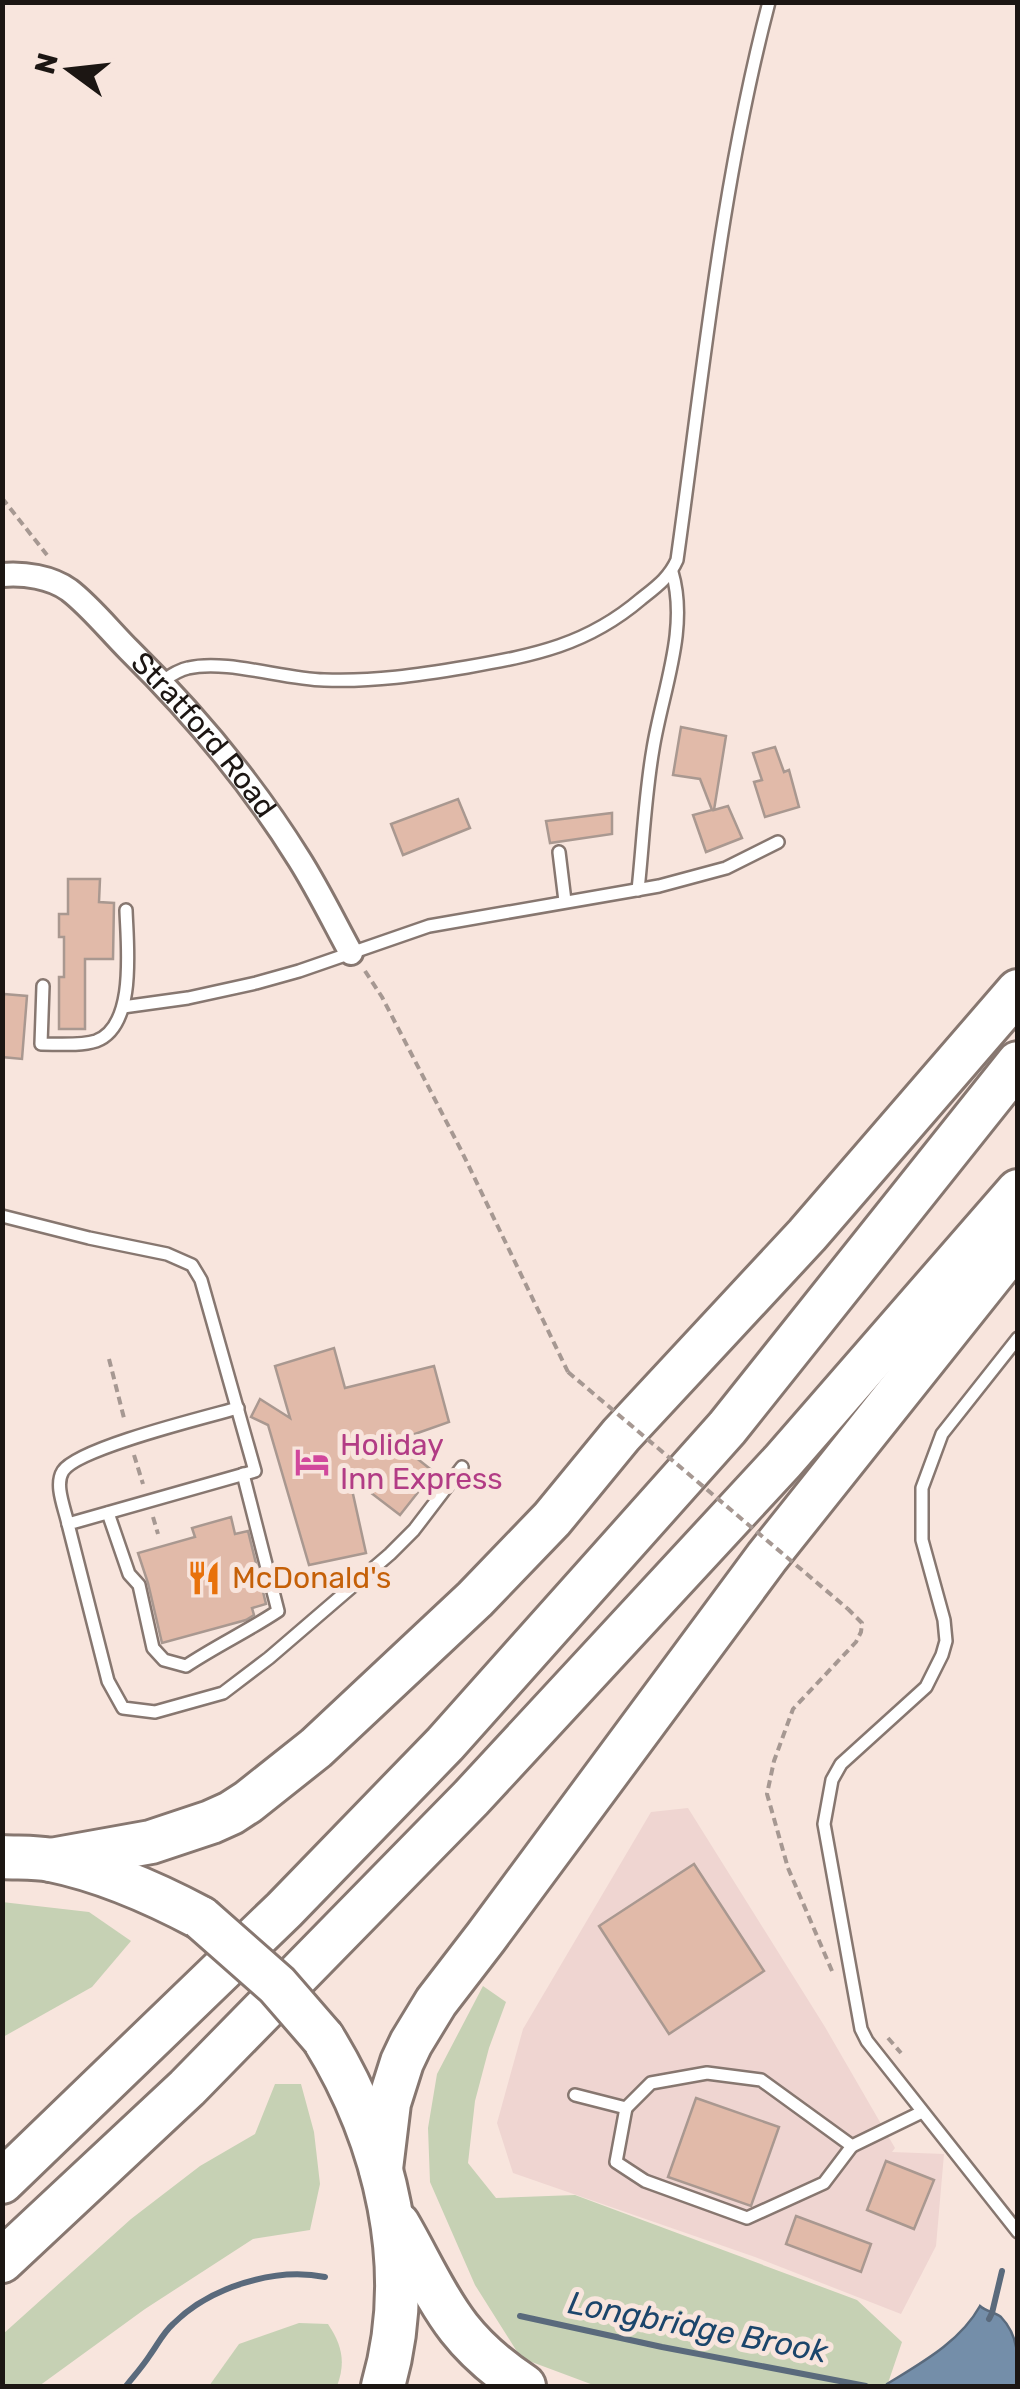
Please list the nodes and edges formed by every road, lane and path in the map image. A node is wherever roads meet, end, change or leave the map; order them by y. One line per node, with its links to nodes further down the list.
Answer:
1 (769, 2): 3 (lane)
2 (2, 498): 5 (path)
3 (672, 572): 6 (lane); 9 (lane)
4 (2, 575): 5 (street, Stratford Road)
5 (68, 589): 6 (street, Stratford Road)
6 (161, 682): 12 (street, Stratford Road)
7 (778, 842): 9 (lane)
8 (559, 852): 10 (lane)
9 (638, 890): 10 (lane)
10 (565, 901): 12 (lane)
11 (126, 910): 15 (lane)
12 (351, 953): 15 (lane); 28 (path, bridge)
13 (43, 986): 15 (lane)
14 (1018, 991): 27 (highway)
15 (123, 1006)
16 (1018, 1063): 34 (highway)
17 (1018, 1191): 37 (highway)
18 (2, 1216): 21 (lane)
19 (1018, 1242): 33 (highway)
20 (1018, 1338): 31 (lane)
21 (238, 1408): 23 (lane); 25 (lane)
22 (462, 1466): 25 (lane)
23 (243, 1474): 24 (lane); 24 (lane)
24 (108, 1513): 25 (lane)
25 (68, 1524)
26 (2, 1830): 27 (highway)
27 (30, 1859): 33 (highway, bridge)
28 (836, 1980)
29 (576, 2095): 30 (lane)
30 (626, 2108): 32 (lane); 32 (lane)
31 (922, 2112): 32 (lane); 36 (lane)
32 (852, 2146)
33 (381, 2169): 35 (highway)
34 (2, 2182)
35 (390, 2211): 38 (highway); 39 (highway)
36 (1018, 2232)
37 (2, 2261)
38 (382, 2386)
39 (524, 2386)

